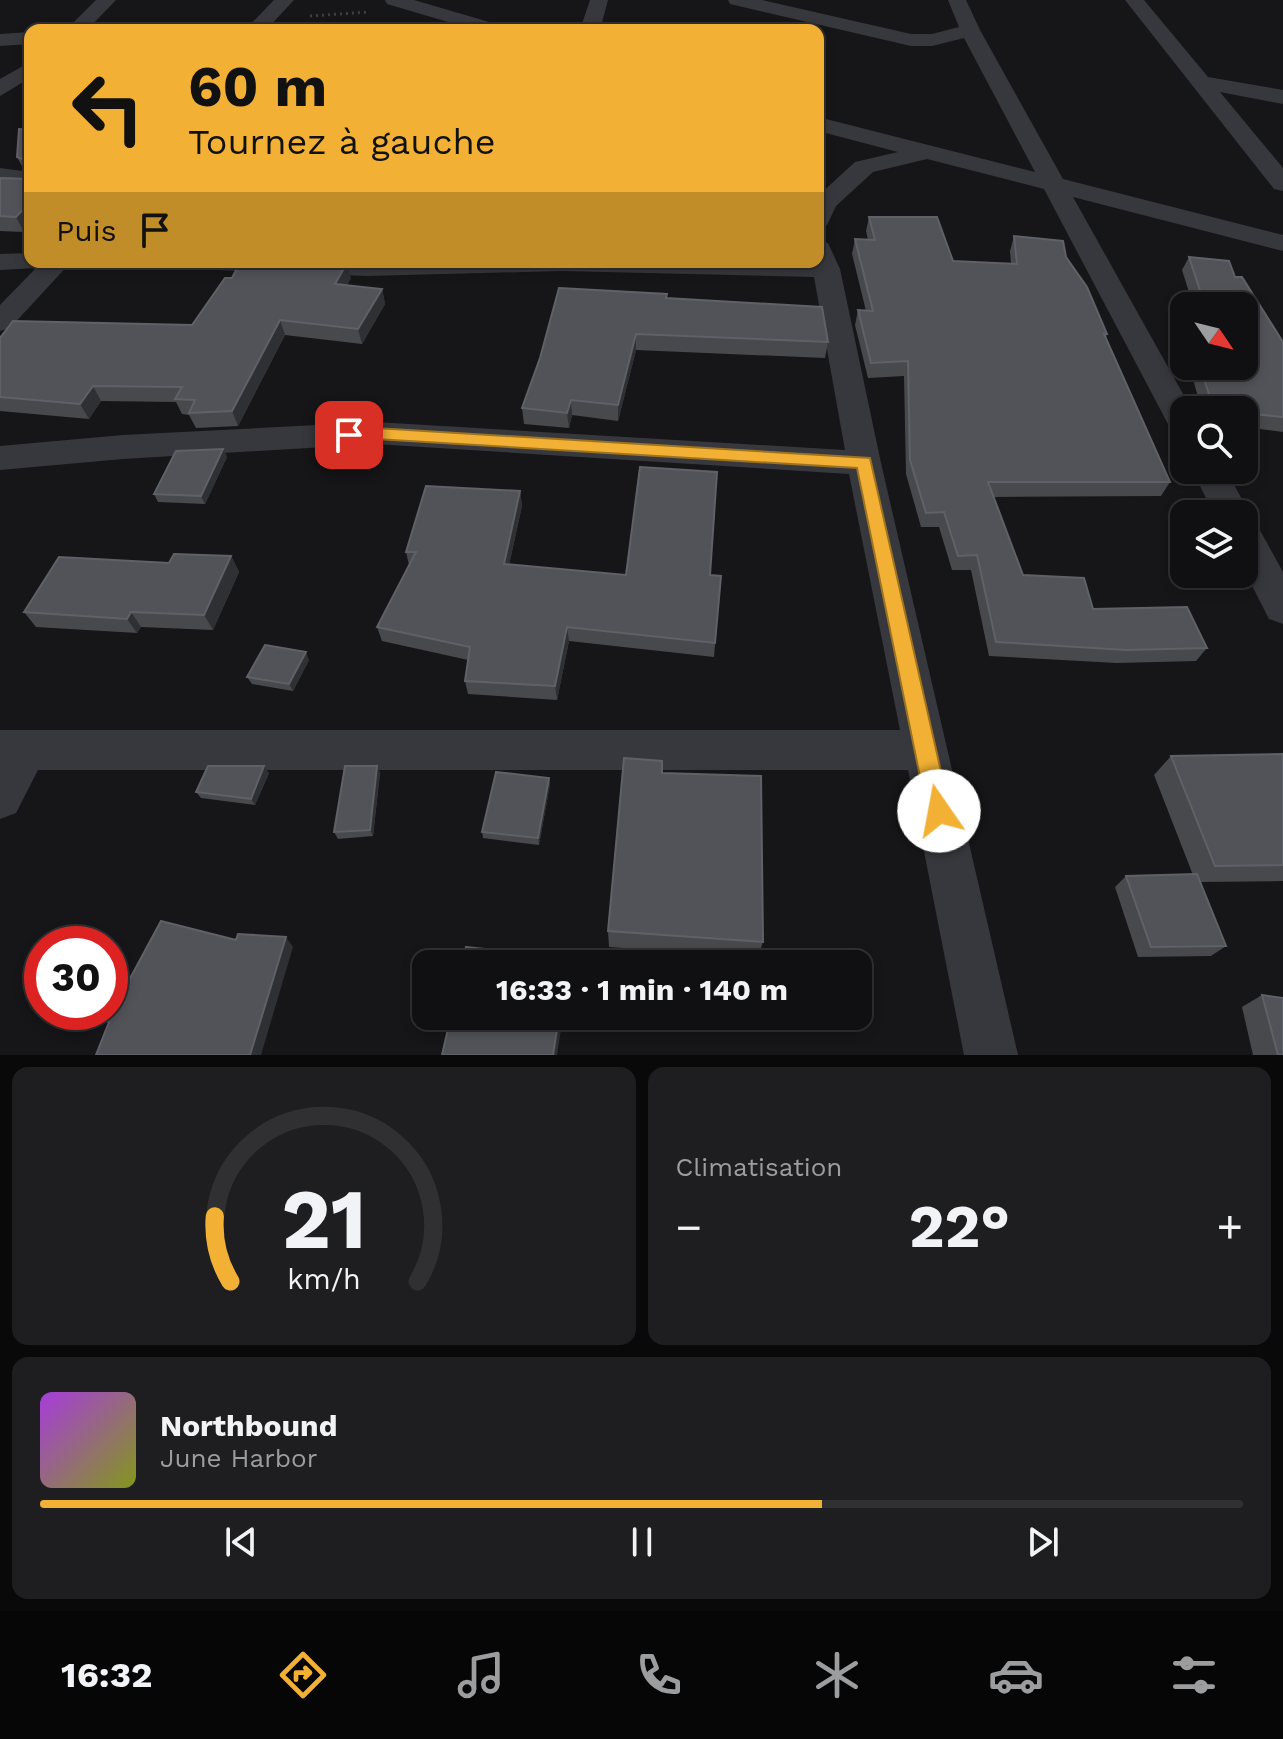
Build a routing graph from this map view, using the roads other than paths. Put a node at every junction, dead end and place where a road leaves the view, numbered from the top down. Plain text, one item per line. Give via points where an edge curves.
1 (107, 0) edge
2 (285, 0) edge
3 (394, 0) edge
4 (599, 0) edge
5 (737, 0) edge
6 (957, 0) edge
7 (1134, 0) edge
8 (772, 4) edge
9 (798, 15) junction
10 (82, 24) edge
11 (260, 24) edge
12 (475, 24) edge
13 (592, 24) edge
14 (785, 24) edge
15 (970, 30) junction
16 (24, 38) edge
17 (0, 40) edge
18 (24, 72) edge
19 (1200, 82) junction
20 (0, 89) edge
21 (1283, 97) edge
22 (824, 126) edge
23 (927, 152) junction
24 (1278, 172) edge
25 (0, 175) edge
26 (24, 178) edge
27 (1054, 183) junction
28 (824, 205) edge
29 (1283, 243) edge
30 (24, 261) edge
31 (0, 262) edge
32 (51, 268) edge
33 (824, 268) edge
34 (0, 322) edge
35 (1170, 398) edge
36 (0, 458) edge
37 (864, 463) junction
38 (1258, 561) edge
39 (1283, 608) edge
40 (13, 750) edge
41 (926, 750) junction
42 (0, 798) edge
43 (991, 1055) edge

1 - 10 street
2 - 11 street
3 - 12 street
4 - 13 street
5 - 8 street
6 - 15 street
7 - 19 street
8 - 9 street
9 - 14 street
9 - 15 street via 919,40
15 - 27 street
16 - 17 street
18 - 20 street
19 - 21 street
19 - 24 street
22 - 23 street
23 - 27 street
23 - 28 street via 864,167
25 - 26 street
27 - 29 street
27 - 35 street
30 - 31 street
32 - 34 street
33 - 37 street
36 - 37 street via 375,433
37 - 41 street
38 - 39 street
40 - 41 street
40 - 42 street
41 - 43 street

